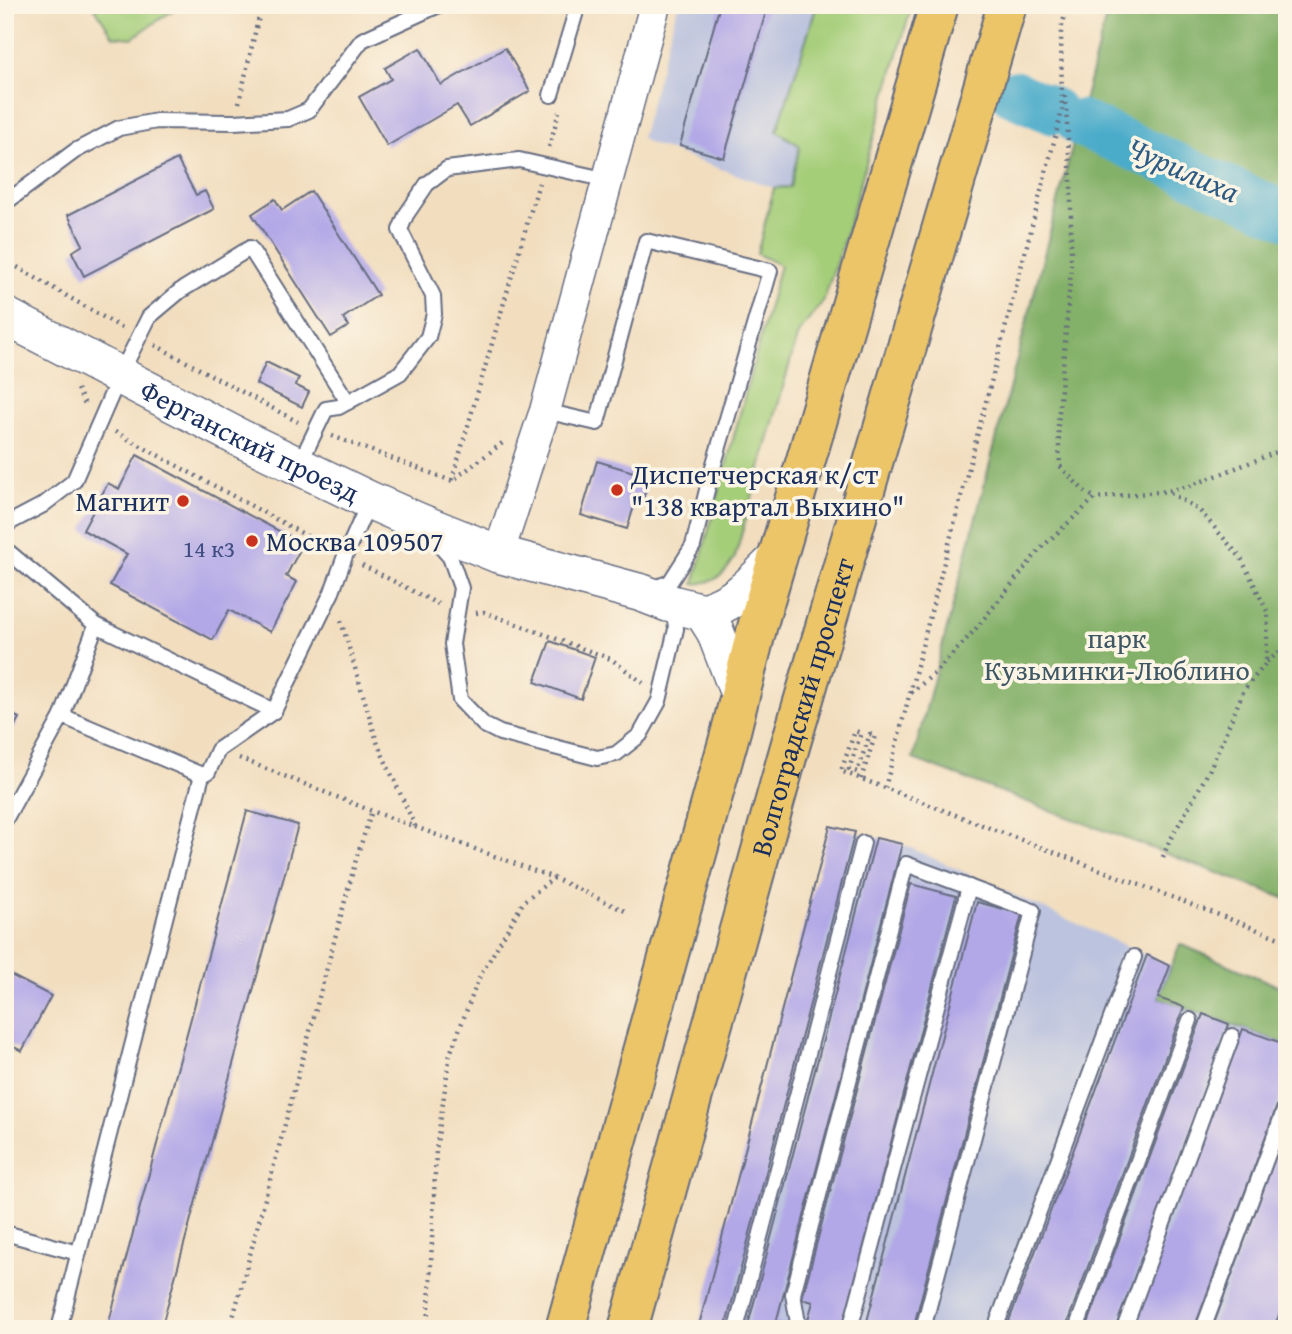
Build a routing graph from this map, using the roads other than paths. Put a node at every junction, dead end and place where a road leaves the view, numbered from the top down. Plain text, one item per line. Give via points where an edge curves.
1 (439, 5) edge
2 (578, 5) edge
3 (655, 5) edge
4 (939, 5) edge
5 (1007, 5) edge
6 (551, 95) dead end
7 (608, 180) junction
8 (5, 203) edge
9 (5, 316) edge
10 (120, 375) junction
11 (348, 402) junction
12 (545, 411) junction
13 (299, 467) junction
14 (369, 500) junction
15 (419, 522) junction
16 (5, 525) edge
17 (5, 549) edge
18 (498, 554) junction
19 (778, 557) junction
20 (655, 598) junction
21 (703, 612) junction
22 (96, 625) junction
23 (740, 696) junction
24 (274, 710) junction
25 (62, 716) junction
26 (202, 775) junction
27 (5, 820) edge
28 (863, 843) dead end
29 (969, 887) junction
30 (1133, 957) dead end
31 (1190, 1020) dead end
32 (1232, 1036) dead end
33 (1287, 1103) edge
34 (5, 1233) edge
35 (78, 1253) junction
36 (1287, 1317) edge
37 (59, 1329) edge
38 (565, 1329) edge
39 (628, 1329) edge
40 (736, 1329) edge
41 (799, 1329) edge
42 (850, 1329) edge
43 (923, 1329) edge
44 (995, 1329) edge
45 (1076, 1329) edge
46 (1124, 1329) edge
47 (1203, 1329) edge
48 (1282, 1329) edge

1 - 8 lane via 362,40 309,110 288,119 158,121 119,128 75,151
2 - 6 lane
3 - 7 street
4 - 19 main road
5 - 39 main road, Волгоградский проспект via 789,750
7 - 11 lane via 519,160 447,169 427,184 400,230 433,296 428,337 400,373
7 - 12 street
9 - 10 street, Ферганский проезд
10 - 11 lane via 149,317 180,291 250,248
10 - 13 street, Ферганский проезд
10 - 16 lane via 74,481 43,505
11 - 13 lane via 326,409
12 - 18 street
12 - 20 lane via 597,423 646,242 771,271 694,546
13 - 14 street, Ферганский проезд
14 - 15 street, Ферганский проезд
14 - 24 lane via 332,592
15 - 18 street, Ферганский проезд
15 - 20 lane via 450,557 461,588 452,644 460,700 500,733 597,758 616,754 640,735 661,696 676,629 675,619
17 - 22 lane
18 - 20 street, Ферганский проезд
19 - 21 street via 741,594
19 - 23 main road
20 - 21 street, Ферганский проезд
21 - 23 street
22 - 24 lane
22 - 25 lane
23 - 38 main road
24 - 26 lane via 218,750
25 - 26 lane
25 - 27 lane
26 - 35 lane
28 - 40 lane
29 - 41 lane via 906,864 793,1294
29 - 42 lane
29 - 43 lane via 1033,911
30 - 44 lane
31 - 45 lane
32 - 46 lane
33 - 47 lane
34 - 35 lane
35 - 37 lane
36 - 48 lane

